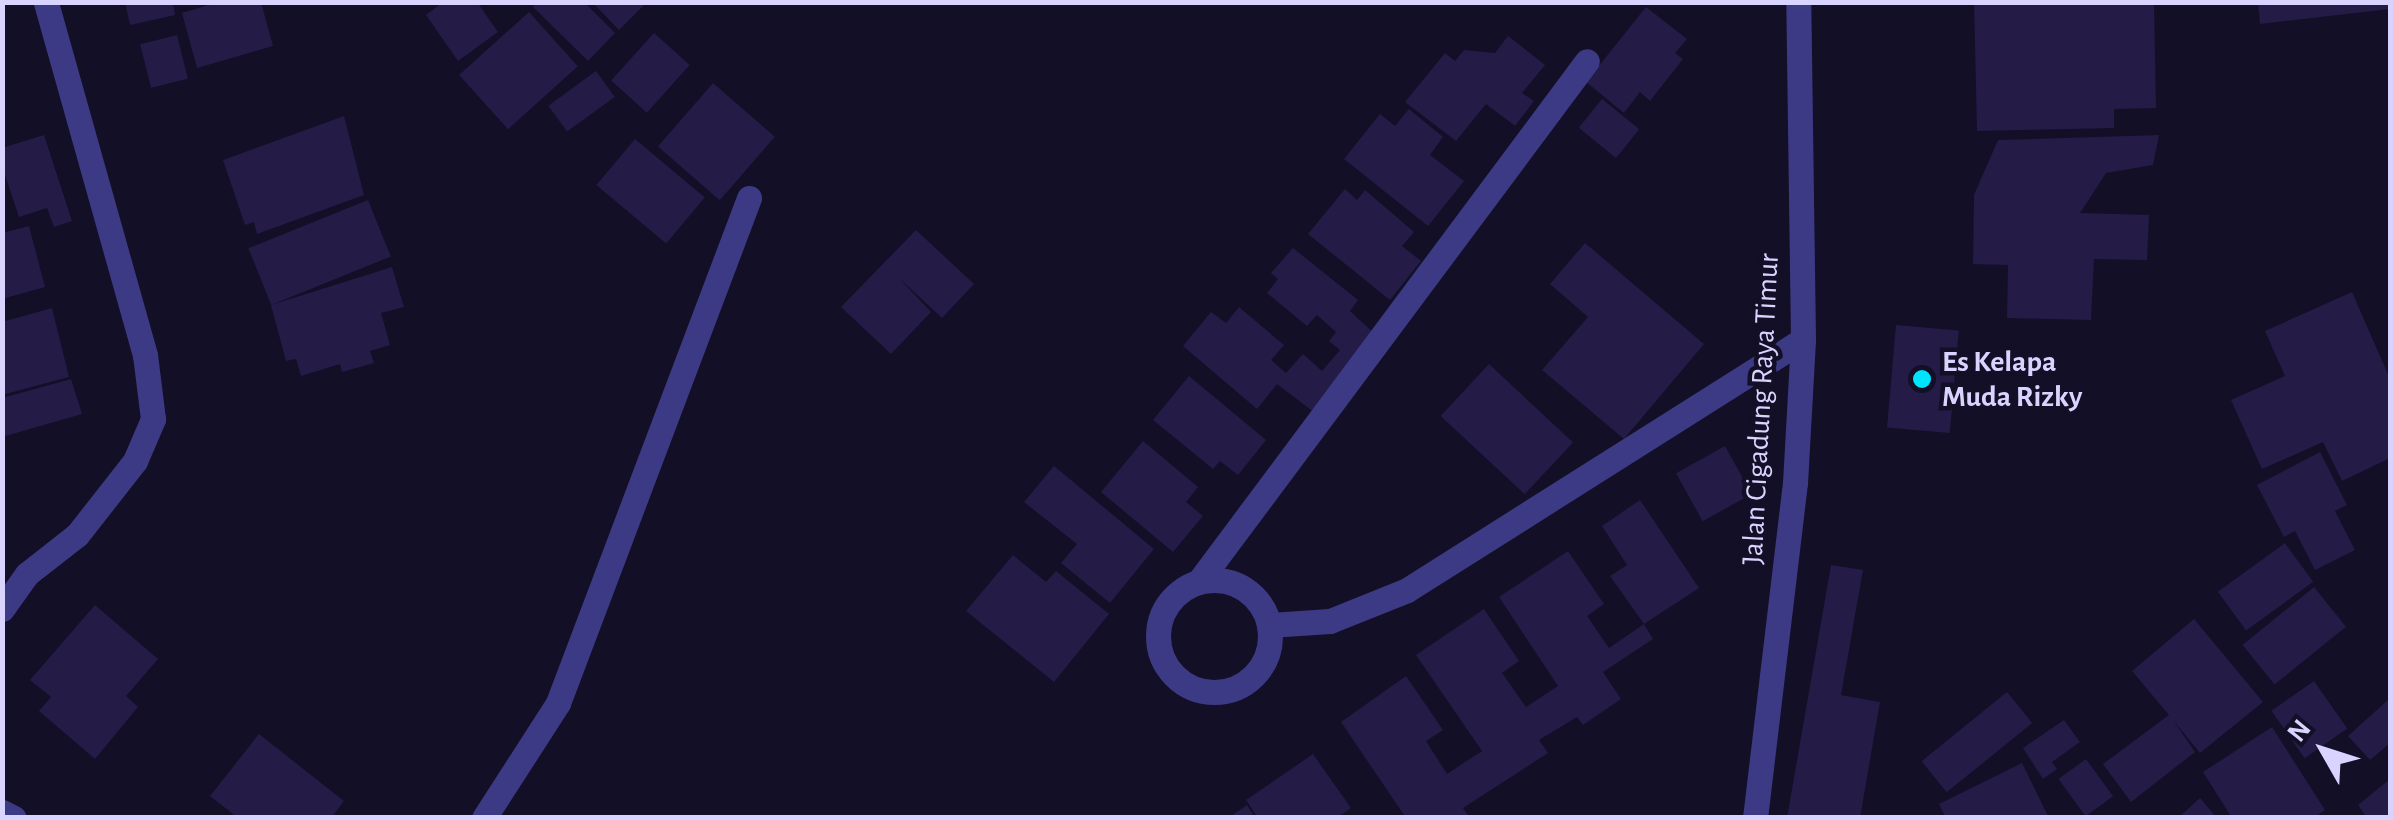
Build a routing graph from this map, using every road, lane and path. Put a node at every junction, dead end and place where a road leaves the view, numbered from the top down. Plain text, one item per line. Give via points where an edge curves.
1 (46, 2) edge
2 (1798, 2) edge
3 (1587, 61) dead end
4 (749, 198) dead end
5 (1803, 340) junction
6 (1200, 580) junction
7 (2, 609) edge
8 (1269, 625) junction
9 (2, 812) edge
10 (14, 818) edge
11 (484, 818) edge
12 (1755, 818) edge

1 - 7 street via 145,355 152,419 135,461 77,535 27,574
2 - 5 street, Jalan Cigadung Raya Timur
3 - 6 street
4 - 11 street via 558,703
5 - 8 street via 1407,590 1330,620
5 - 12 street, Jalan Cigadung Raya Timur via 1795,483
6 - 8 street via 1245,589
6 - 8 street via 1174,597 1158,625 1162,658 1183,684 1228,692 1248,680 1270,647
9 - 10 street

